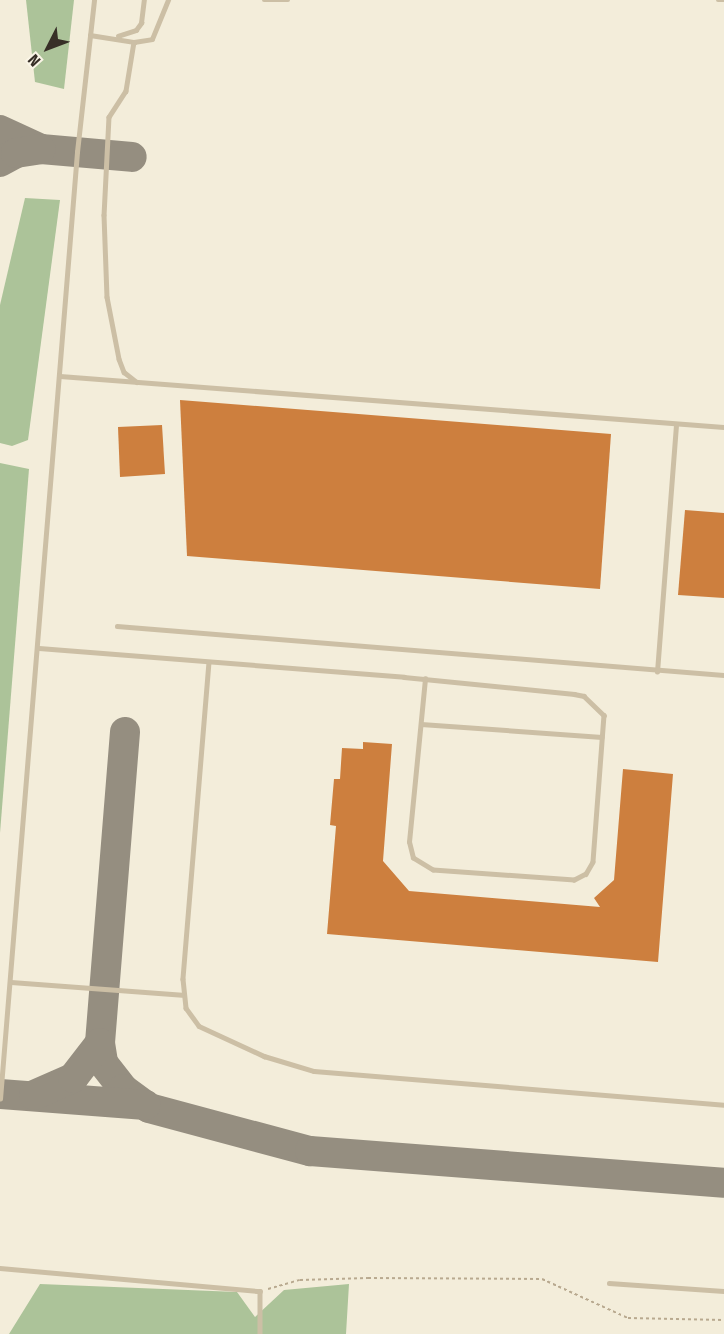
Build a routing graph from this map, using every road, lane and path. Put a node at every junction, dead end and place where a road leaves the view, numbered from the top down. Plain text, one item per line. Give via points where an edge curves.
1 (93, 0) edge
2 (144, 0) edge
3 (168, 0) edge
4 (264, 0) edge
5 (288, 0) edge
6 (718, 0) edge
7 (724, 0) edge
8 (90, 35) junction
9 (114, 37) junction
10 (134, 42) junction
11 (60, 376) junction
12 (137, 382) junction
13 (676, 425) junction
14 (724, 427) edge
15 (117, 626) dead end
16 (39, 648) junction
17 (209, 662) junction
18 (657, 672) junction
19 (724, 675) edge
20 (425, 679) junction
21 (421, 724) junction
22 (603, 737) junction
23 (12, 982) junction
24 (182, 995) junction
25 (0, 1099) edge
26 (724, 1105) edge
27 (0, 1268) edge
28 (609, 1283) dead end
29 (260, 1291) junction
30 (724, 1291) edge
31 (724, 1320) edge
32 (260, 1334) edge

1 - 8 lane
2 - 9 lane via 141,23 128,34
3 - 10 lane via 152,39
4 - 5 lane
6 - 7 lane
8 - 9 lane
8 - 11 lane
9 - 10 lane
10 - 12 lane via 126,91 109,117 104,215 107,297 119,359 124,372
11 - 12 lane
11 - 16 lane
12 - 13 lane
13 - 14 lane
13 - 18 lane
15 - 18 lane
16 - 17 lane
16 - 23 lane
17 - 20 lane
17 - 24 lane
18 - 19 lane
20 - 21 lane
20 - 22 lane via 584,696 604,715
21 - 22 lane
21 - 22 lane via 410,850 425,868 445,871 574,880 586,874 593,862
23 - 24 lane
23 - 25 lane
24 - 26 lane via 199,1026 264,1056 314,1071
27 - 29 lane
28 - 30 lane
29 - 31 path via 300,1280 542,1279 628,1318
29 - 32 lane

